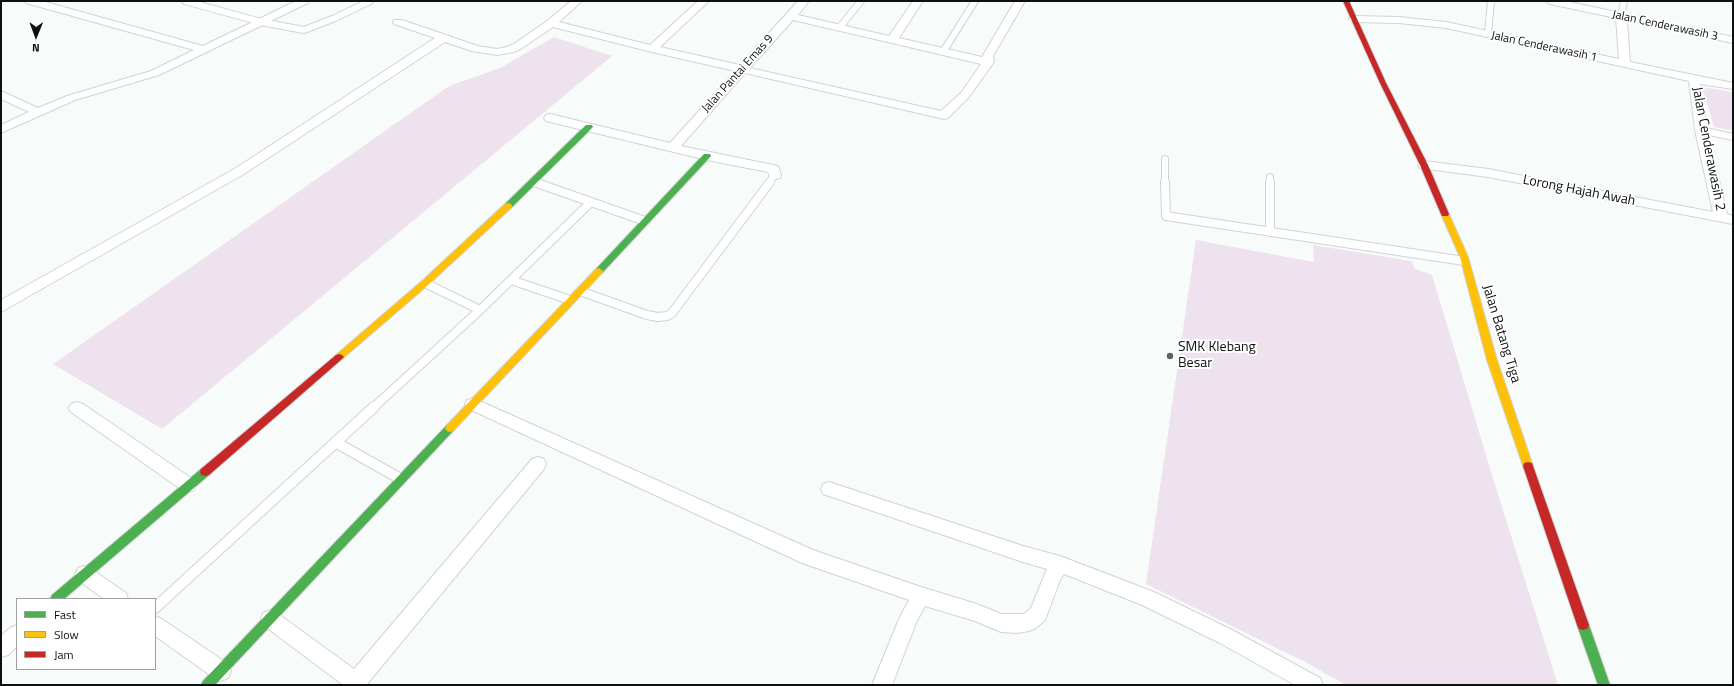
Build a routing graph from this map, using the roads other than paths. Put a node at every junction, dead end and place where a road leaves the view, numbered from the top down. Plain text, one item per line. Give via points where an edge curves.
1 (30, 1) edge
2 (185, 1) edge
3 (303, 1) edge
4 (370, 1) edge
5 (577, 1) edge
6 (704, 1) edge
7 (804, 1) edge
8 (861, 1) edge
9 (918, 1) edge
10 (975, 1) edge
11 (1020, 1) edge
12 (1346, 1) edge
13 (1491, 1) edge
14 (1550, 1) edge
15 (1624, 1) edge
16 (790, 16) junction
17 (1621, 17) junction
18 (1354, 19) junction
19 (261, 22) junction
20 (398, 22) dead end
21 (551, 23) junction
22 (840, 27) junction
23 (1488, 34) junction
24 (443, 38) junction
25 (892, 40) junction
26 (1733, 40) edge
27 (203, 49) junction
28 (652, 49) junction
29 (942, 52) junction
30 (988, 62) junction
31 (1625, 64) junction
32 (743, 69) junction
33 (1694, 79) junction
34 (1733, 86) edge
35 (1, 94) edge
36 (37, 112) junction
37 (550, 118) dead end
38 (589, 127) junction
39 (1, 129) edge
40 (1701, 130) junction
41 (1733, 137) edge
42 (673, 147) junction
43 (707, 156) junction
44 (1165, 159) dead end
45 (1424, 165) junction
46 (775, 175) joint
47 (1270, 177) dead end
48 (534, 182) junction
49 (591, 202) junction
50 (1727, 219) edge
51 (645, 221) junction
52 (1270, 232) junction
53 (1465, 261) junction
54 (511, 280) junction
55 (425, 283) junction
56 (580, 290) junction
57 (571, 300) junction
58 (1, 307) edge
59 (480, 310) junction
60 (473, 404) junction
61 (77, 408) dead end
62 (336, 442) junction
63 (538, 464) dead end
64 (402, 480) junction
65 (188, 485) junction
66 (829, 489) dead end
67 (1060, 564) junction
68 (84, 574) junction
69 (921, 596) junction
70 (57, 598) edge
71 (118, 598) edge
72 (156, 607) edge
73 (270, 619) junction
74 (156, 626) edge
75 (16, 635) edge
76 (1, 648) edge
77 (221, 671) junction
78 (357, 683) edge
79 (207, 685) edge
80 (882, 685) edge
81 (1313, 685) edge
82 (1604, 685) edge

1 - 27 street
2 - 19 lane
3 - 19 street
4 - 19 lane via 304,30
5 - 21 street
6 - 28 street
7 - 16 street, Jalan Pantai Emas 9
8 - 22 lane
9 - 25 street
10 - 29 lane
11 - 30 street via 987,56
12 - 18 street, Jalan Batang Tiga
13 - 23 lane
14 - 17 street, Jalan Cenderawasih 3
15 - 17 lane
16 - 22 street
16 - 32 street, Jalan Pantai Emas 9
17 - 26 street, Jalan Cenderawasih 3
17 - 31 street
18 - 23 street, Jalan Cenderawasih 1 via 1423,22
18 - 45 street, Jalan Batang Tiga
19 - 27 street
20 - 24 street
21 - 24 street via 518,46 497,52 476,49
21 - 28 street
22 - 25 street
23 - 31 street, Jalan Cenderawasih 1
24 - 58 street via 240,171
25 - 29 street
27 - 36 street via 139,79 71,98
28 - 32 street
29 - 30 street
30 - 32 street via 965,95 944,115
31 - 33 street, Jalan Cenderawasih 1
32 - 42 street, Jalan Pantai Emas 9
33 - 34 street, Jalan Cenderawasih 1
33 - 40 street, Jalan Cenderawasih 2
35 - 36 street
36 - 39 street
37 - 38 street
38 - 42 street
38 - 48 street
40 - 41 lane
40 - 50 street, Jalan Cenderawasih 2
42 - 43 street
43 - 46 street via 774,169
43 - 51 street
44 - 52 lane via 1166,216
45 - 50 street, Lorong Hajah Awah via 1488,173
45 - 53 street, Jalan Batang Tiga
46 - 56 lane via 672,313 667,316 647,315
47 - 52 lane
48 - 49 lane
48 - 55 street
49 - 51 lane
49 - 54 lane
51 - 56 street
52 - 53 lane
53 - 82 street, Jalan Batang Tiga via 1492,360
54 - 57 lane
54 - 59 lane
55 - 59 lane
55 - 65 street
56 - 57 street
57 - 60 street
59 - 62 lane
60 - 64 street
60 - 69 street via 808,557
61 - 65 street
62 - 64 lane
62 - 72 lane
63 - 78 street
64 - 73 street
65 - 68 street
66 - 67 street
67 - 69 street via 1052,576 1038,614 1029,622 1000,623 977,613
67 - 81 street via 1147,598 1225,636
68 - 70 street
68 - 71 street
69 - 80 street via 908,619
73 - 77 street
73 - 78 street
74 - 77 street
75 - 76 street
77 - 79 street

